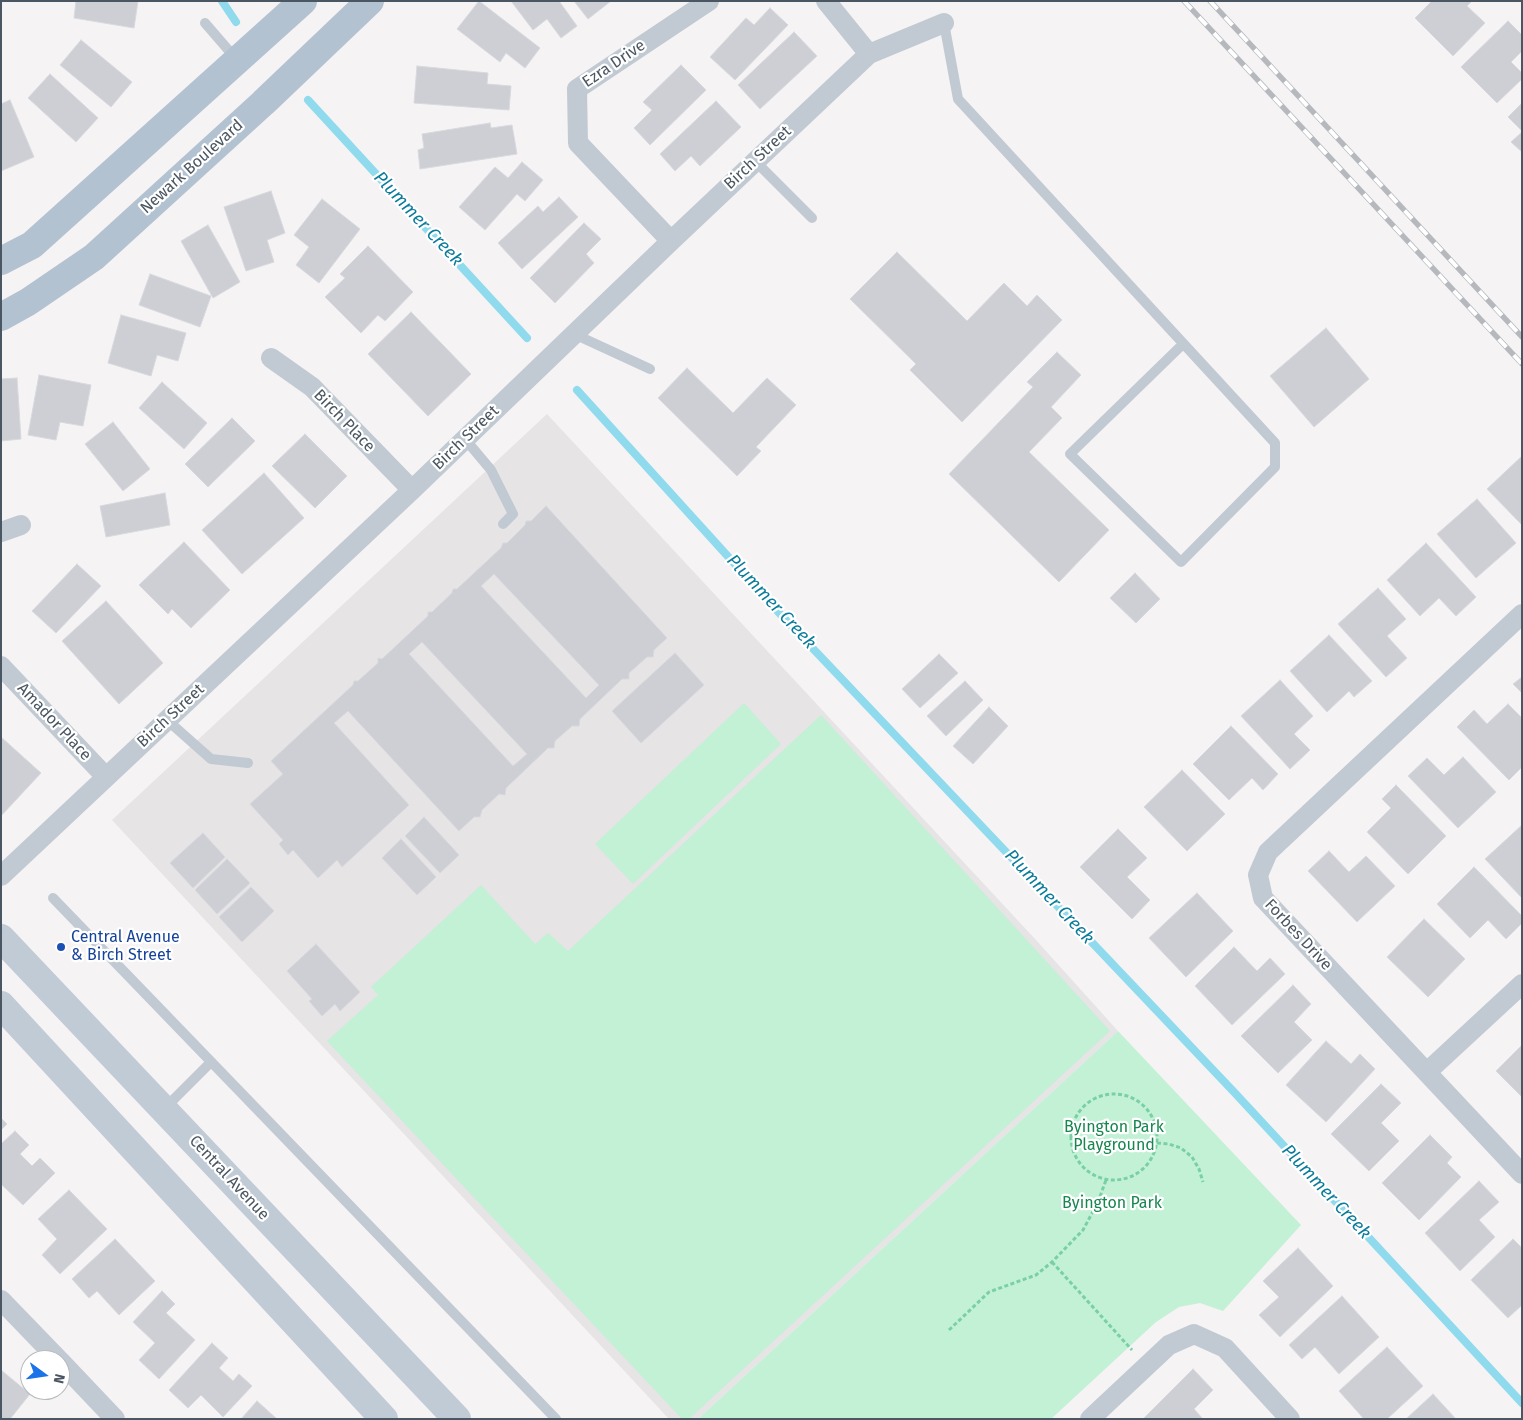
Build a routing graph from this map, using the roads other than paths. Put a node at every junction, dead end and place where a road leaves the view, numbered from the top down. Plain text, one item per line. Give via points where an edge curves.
1 (303, 1) edge
2 (370, 1) edge
3 (709, 1) edge
4 (826, 1) edge
5 (205, 23) dead end
6 (944, 23) joint
7 (869, 54) junction
8 (237, 61) junction
9 (755, 161) junction
10 (812, 218) dead end
11 (671, 240) junction
12 (1, 261) edge
13 (1, 317) edge
14 (574, 334) junction
15 (1183, 344) junction
16 (271, 358) dead end
17 (650, 369) dead end
18 (465, 439) junction
19 (412, 490) junction
20 (502, 524) dead end
21 (21, 525) dead end
22 (1, 532) edge
23 (1522, 614) edge
24 (1, 666) edge
25 (167, 720) junction
26 (248, 763) dead end
27 (106, 777) junction
28 (1, 876) edge
29 (53, 898) dead end
30 (1, 938) edge
31 (1522, 984) edge
32 (1, 1005) edge
33 (211, 1062) junction
34 (1427, 1072) junction
35 (164, 1110) junction
36 (1522, 1174) edge
37 (1, 1300) edge
38 (49, 1350) edge
39 (70, 1372) edge
40 (115, 1419) edge
41 (384, 1419) edge
42 (456, 1419) edge
43 (556, 1419) edge
44 (1090, 1419) edge
45 (1290, 1419) edge

1 - 8 main road
2 - 13 main road, Newark Boulevard via 94,257
3 - 11 street, Ezra Drive via 577,89 578,143
4 - 7 street
5 - 8 lane
6 - 7 street, Birch Street
6 - 15 lane via 958,99
7 - 9 street, Birch Street
8 - 12 main road via 32,245
9 - 10 lane
9 - 11 street, Birch Street
11 - 14 street, Birch Street
14 - 17 lane
14 - 18 street, Birch Street
15 - 15 lane via 1275,443 1275,468 1181,562 1070,454
16 - 19 street, Birch Place via 312,387
18 - 19 street, Birch Street
18 - 20 lane via 491,470 513,514
19 - 25 street, Birch Street
21 - 22 street
23 - 34 street, Forbes Drive via 1268,852 1258,875 1263,898
24 - 27 street, Amador Place
25 - 26 lane via 211,759
25 - 27 street, Birch Street
27 - 28 street, Birch Street
29 - 33 lane
30 - 35 main road, Central Avenue
31 - 34 street
32 - 41 main road
33 - 35 lane
33 - 43 lane
34 - 36 street, Forbes Drive
35 - 42 main road, Central Avenue
37 - 38 street
39 - 40 street
44 - 45 street via 1169,1345 1194,1334 1225,1348

